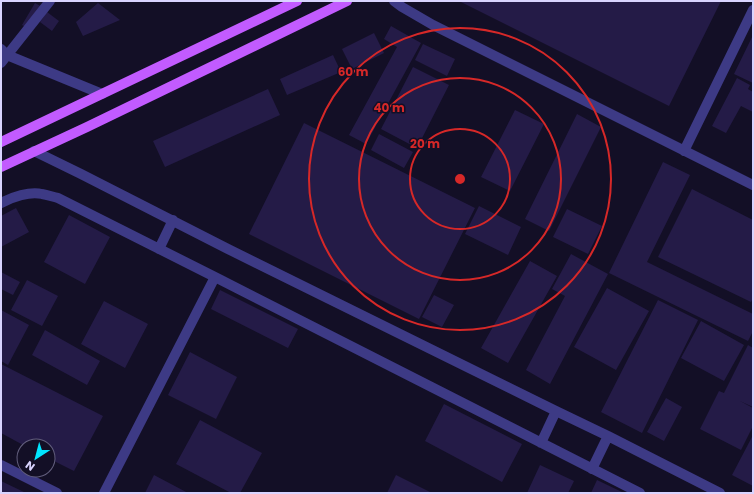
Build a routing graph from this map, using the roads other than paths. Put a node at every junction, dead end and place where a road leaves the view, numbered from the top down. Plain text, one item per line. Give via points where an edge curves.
1 (50, 1) edge
2 (297, 1) edge
3 (347, 1) edge
4 (394, 1) edge
5 (753, 10) edge
6 (3, 56) edge
7 (102, 94) junction
8 (1, 142) edge
9 (34, 151) junction
10 (684, 151) junction
11 (1, 167) edge
12 (753, 185) edge
13 (1, 203) edge
14 (172, 220) junction
15 (159, 249) junction
16 (215, 277) junction
17 (556, 411) junction
18 (608, 436) junction
19 (541, 443) junction
20 (1, 465) edge
21 (592, 469) junction
22 (57, 493) edge
23 (104, 493) edge
24 (640, 493) edge
25 (720, 493) edge

1 - 6 street
2 - 7 main road
3 - 9 main road
4 - 10 street via 433,25
5 - 10 street
6 - 7 street
7 - 8 main road
9 - 11 main road
9 - 14 street
10 - 12 street
13 - 15 street via 24,194 41,193 58,198
14 - 15 street
14 - 17 street
15 - 16 street
16 - 19 street
16 - 23 street
17 - 18 street
17 - 19 street
18 - 21 street
18 - 25 street
19 - 21 street
20 - 22 street
21 - 24 street

